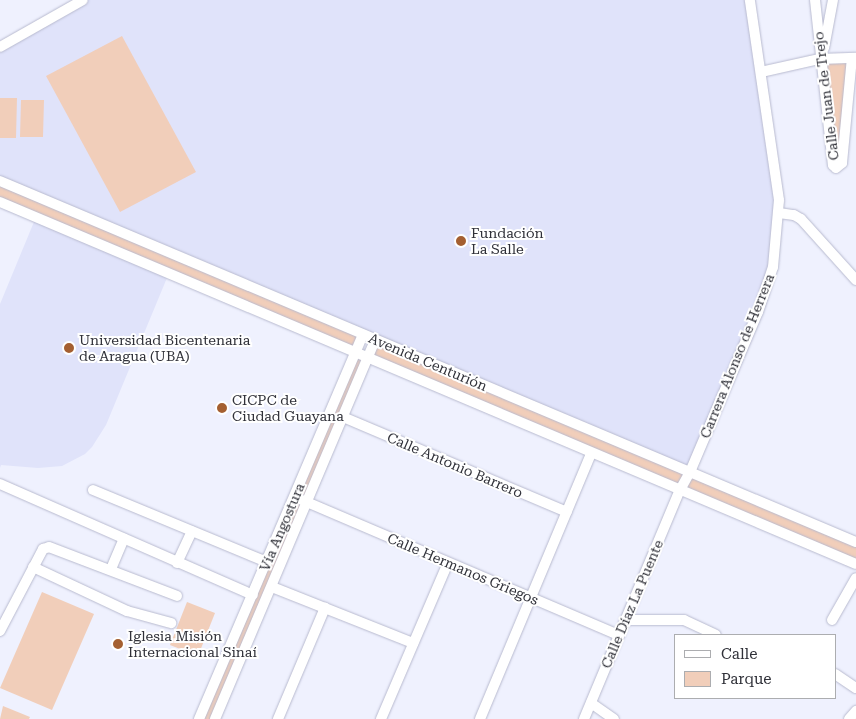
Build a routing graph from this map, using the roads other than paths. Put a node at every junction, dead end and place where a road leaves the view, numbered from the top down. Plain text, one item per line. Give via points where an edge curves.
1 (83, 0) edge
2 (750, 0) edge
3 (815, 0) edge
4 (833, 0) edge
5 (0, 48) edge
6 (822, 58) junction
7 (854, 58) edge
8 (761, 72) junction
9 (0, 181) edge
10 (0, 202) edge
11 (779, 213) junction
12 (856, 280) edge
13 (363, 335) junction
14 (375, 340) junction
15 (336, 344) junction
16 (356, 353) junction
17 (368, 358) junction
18 (389, 367) junction
19 (362, 372) junction
20 (346, 374) junction
21 (343, 417) junction
22 (592, 453) junction
23 (690, 472) junction
24 (0, 484) edge
25 (93, 490) dead end
26 (680, 490) junction
27 (294, 496) junction
28 (307, 502) junction
29 (567, 512) junction
30 (192, 531) junction
31 (124, 540) junction
32 (856, 542) edge
33 (177, 562) junction
34 (267, 562) junction
35 (448, 562) junction
36 (856, 564) edge
37 (33, 567) junction
38 (111, 569) junction
39 (856, 578) edge
40 (272, 587) junction
41 (177, 596) dead end
42 (253, 596) junction
43 (531, 598) junction
44 (325, 608) junction
45 (625, 620) junction
46 (832, 620) dead end
47 (171, 623) dead end
48 (0, 631) edge
49 (714, 634) edge
50 (619, 635) junction
51 (413, 643) junction
52 (836, 675) edge
53 (856, 688) edge
54 (591, 703) junction
55 (856, 711) edge
56 (199, 719) edge
57 (216, 719) edge
58 (278, 719) edge
59 (380, 719) edge
60 (480, 719) edge
61 (584, 719) edge
62 (614, 719) edge
63 (849, 719) edge

1 - 5 street
2 - 8 street, Carrera Alonso de Herrera
3 - 6 street, Calle Juan de Trejo
4 - 6 street
6 - 7 street
6 - 7 street, Calle Juan de Trejo via 833,165 836,168 842,164
6 - 8 street
8 - 11 street, Carrera Alonso de Herrera via 778,182
9 - 13 street, Avenida Centurión
10 - 15 street, Avenida Centurión
11 - 12 street via 794,214 804,222
11 - 23 street, Carrera Alonso de Herrera via 776,251 768,284
13 - 14 street, Avenida Centurión
13 - 16 street, Vía Angostura
14 - 17 street, Vía Angostura
14 - 23 street, Avenida Centurión
15 - 16 street, Avenida Centurión
15 - 20 street via 345,356
16 - 17 street, Avenida Centurión
16 - 20 street, Vía Angostura
17 - 18 street, Avenida Centurión
17 - 19 street, Vía Angostura
18 - 19 street, Avenida Centurión via 375,367
18 - 22 street, Avenida Centurión
19 - 21 street, Vía Angostura
20 - 27 street, Vía Angostura
21 - 28 street, Vía Angostura
21 - 29 street, Calle Antonio Barrero
22 - 26 street, Avenida Centurión
22 - 29 street
23 - 26 street, Carrera Alonso de Herrera
23 - 32 street, Avenida Centurión
24 - 31 street
25 - 30 street
26 - 36 street, Avenida Centurión
26 - 45 street, Calle Díaz La Puente
27 - 28 street, Calle Hermanos Griegos
27 - 34 street, Vía Angostura
28 - 35 street, Calle Hermanos Griegos
28 - 40 street, Vía Angostura
29 - 43 street
30 - 33 street
30 - 34 street
31 - 33 street
31 - 38 street
33 - 42 street
34 - 42 street, Vía Angostura
35 - 43 street, Calle Hermanos Griegos
35 - 51 street
37 - 38 street via 43,549 49,547
37 - 47 street via 127,611
37 - 48 street
38 - 41 street
39 - 46 street
40 - 44 street
40 - 57 street, Vía Angostura
42 - 56 street, Vía Angostura
43 - 50 street, Calle Hermanos Griegos
43 - 60 street
44 - 51 street
44 - 58 street
45 - 49 street via 684,620
45 - 50 street, Calle Díaz La Puente
50 - 54 street, Calle Díaz La Puente
51 - 59 street
52 - 53 street
54 - 61 street, Calle Díaz La Puente
54 - 62 street
55 - 63 street

